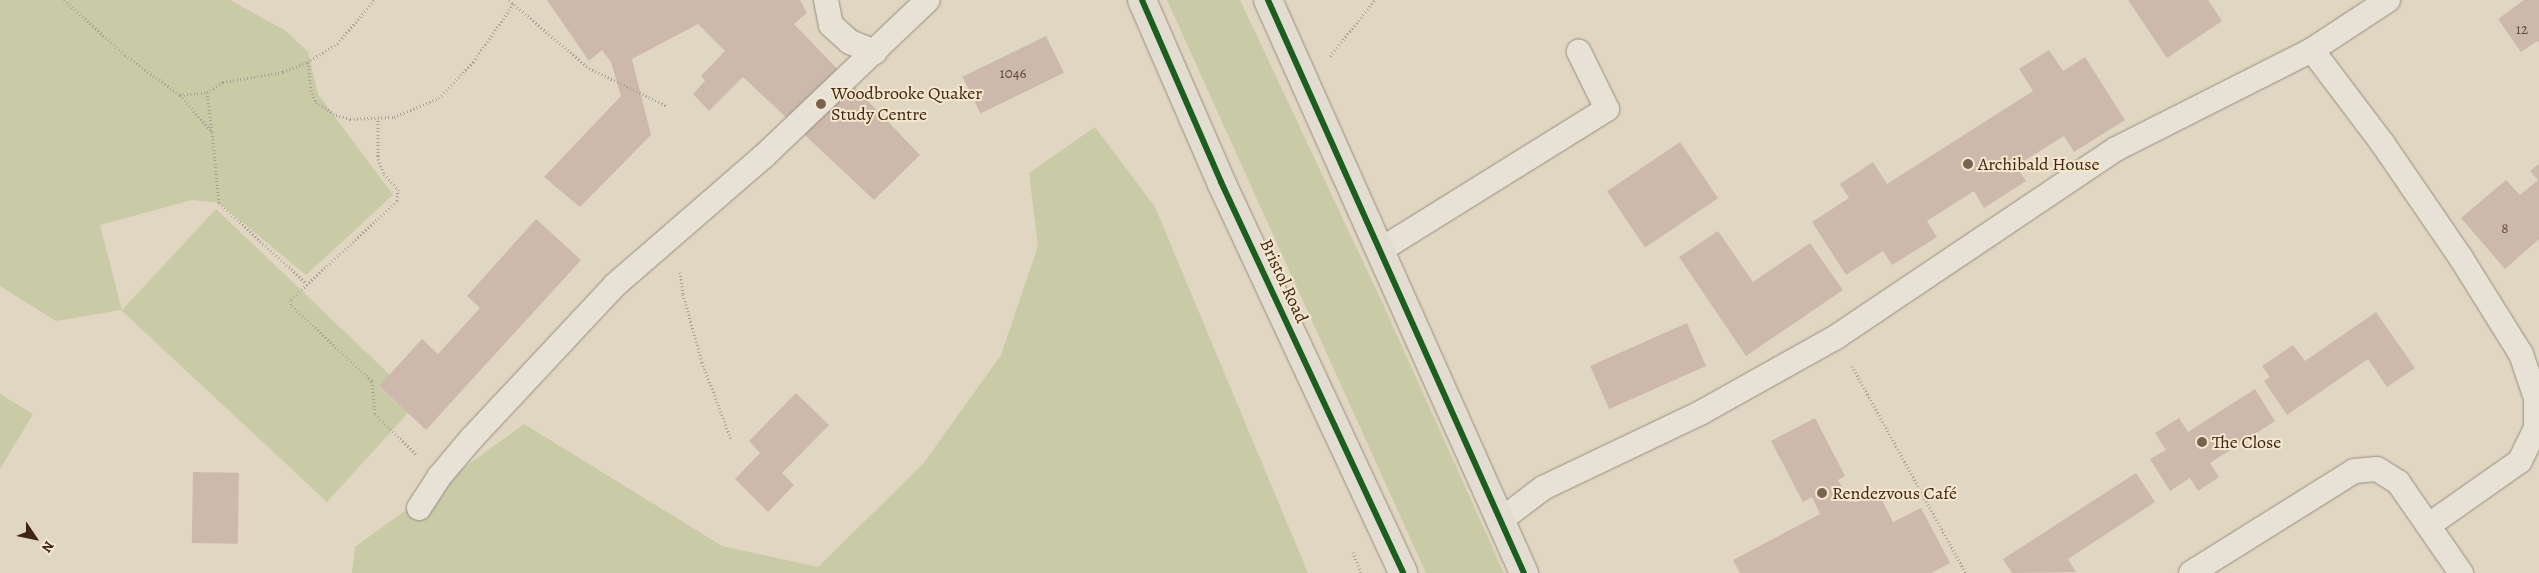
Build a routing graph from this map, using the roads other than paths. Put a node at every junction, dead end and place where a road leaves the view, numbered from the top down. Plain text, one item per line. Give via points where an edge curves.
1 (826, 0) edge
2 (928, 0) edge
3 (1142, 0) edge
4 (1268, 0) edge
5 (2388, 0) edge
6 (2312, 50) junction
7 (876, 52) junction
8 (1579, 52) dead end
9 (1382, 249) junction
10 (419, 508) dead end
11 (1501, 520) junction
12 (2429, 525) junction
13 (1403, 573) edge
14 (1524, 573) edge
15 (2191, 573) edge
16 (2461, 573) edge

1 - 7 lane via 831,25 850,42
2 - 7 lane
3 - 13 highway, Bristol Road via 1221,182
4 - 9 highway
5 - 6 lane
6 - 11 lane via 2116,149 1836,337 1702,412 1543,488
6 - 12 lane via 2383,144 2462,258 2521,354 2536,398 2536,428 2520,462
7 - 10 lane via 764,156 615,285 439,477
8 - 9 lane via 1607,108
9 - 11 highway
11 - 14 highway
12 - 15 lane via 2398,482 2377,469 2354,471
12 - 16 lane

